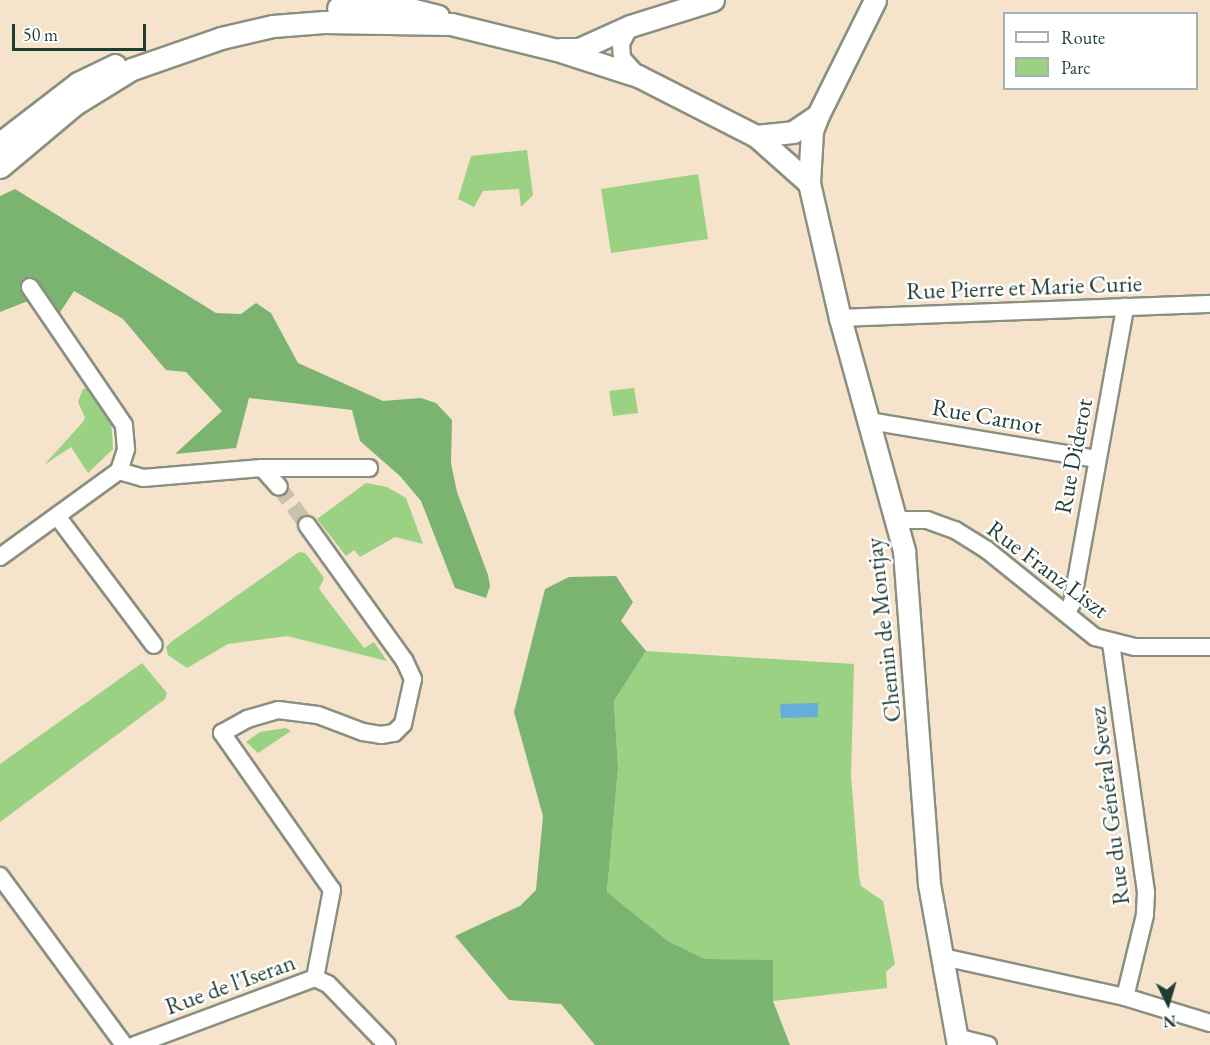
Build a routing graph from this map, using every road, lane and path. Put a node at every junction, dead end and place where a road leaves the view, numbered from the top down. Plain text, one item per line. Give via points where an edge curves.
1 (713, 0) edge
2 (872, 2) edge
3 (451, 24) junction
4 (630, 26) junction
5 (610, 35) junction
6 (557, 50) junction
7 (597, 64) junction
8 (638, 76) junction
9 (818, 115) junction
10 (756, 136) junction
11 (0, 143) edge
12 (0, 167) edge
13 (809, 183) junction
14 (30, 287) dead end
15 (1210, 304) edge
16 (1125, 307) junction
17 (840, 318) junction
18 (869, 420) junction
19 (1097, 459) junction
20 (262, 468) junction
21 (369, 468) dead end
22 (119, 471) junction
23 (279, 487) tunnel mouth
24 (57, 516) junction
25 (897, 520) junction
26 (307, 525) tunnel mouth
27 (0, 557) edge
28 (1066, 613) junction
29 (1111, 643) junction
30 (154, 645) dead end
31 (1210, 647) edge
32 (0, 876) edge
33 (943, 957) junction
34 (315, 978) junction
35 (1125, 997) junction
36 (1210, 1023) edge
37 (383, 1041) edge
38 (957, 1041) edge
39 (124, 1045) edge
40 (135, 1045) edge
41 (988, 1045) edge

1 - 4 street
2 - 9 street, Chemin de Montjay
3 - 6 street
3 - 11 street via 435,14 406,8 263,15 95,74
3 - 12 street via 294,23 210,42 132,69 102,86 47,125
4 - 5 street
4 - 8 street via 621,44 622,58
5 - 6 street via 579,49
5 - 7 street
6 - 7 street
7 - 8 street
8 - 10 street
9 - 10 street via 793,132
9 - 13 street, Chemin de Montjay via 812,131
10 - 13 street
13 - 17 street, Chemin de Montjay
14 - 22 street via 124,425 126,449
15 - 16 street, Rue Pierre et Marie Curie
16 - 17 street, Rue Pierre et Marie Curie
16 - 19 street, Rue Diderot
17 - 18 street, Chemin de Montjay
18 - 19 street, Rue Carnot
18 - 25 street, Chemin de Montjay
19 - 28 street, Rue Diderot via 1072,603
20 - 21 street
20 - 22 street via 143,478
20 - 23 street
22 - 24 street
24 - 27 street
24 - 30 street
25 - 28 street, Rue Franz Liszt via 927,520 955,530
25 - 33 street, Chemin de Montjay via 909,606 929,884
26 - 34 street, Rue de l'Iseran via 404,660 413,679 403,724 394,733 363,732 318,715 278,710 247,719 222,733 332,890
28 - 29 street, Rue Franz Liszt via 1095,637
29 - 31 street, Rue Franz Liszt
29 - 35 street, Rue du Général Sevez via 1146,892 1145,915
32 - 39 street
33 - 35 street
33 - 38 street, Chemin de Montjay
34 - 37 street via 328,984
34 - 40 street, Rue de l'Iseran
35 - 36 street
38 - 41 street

